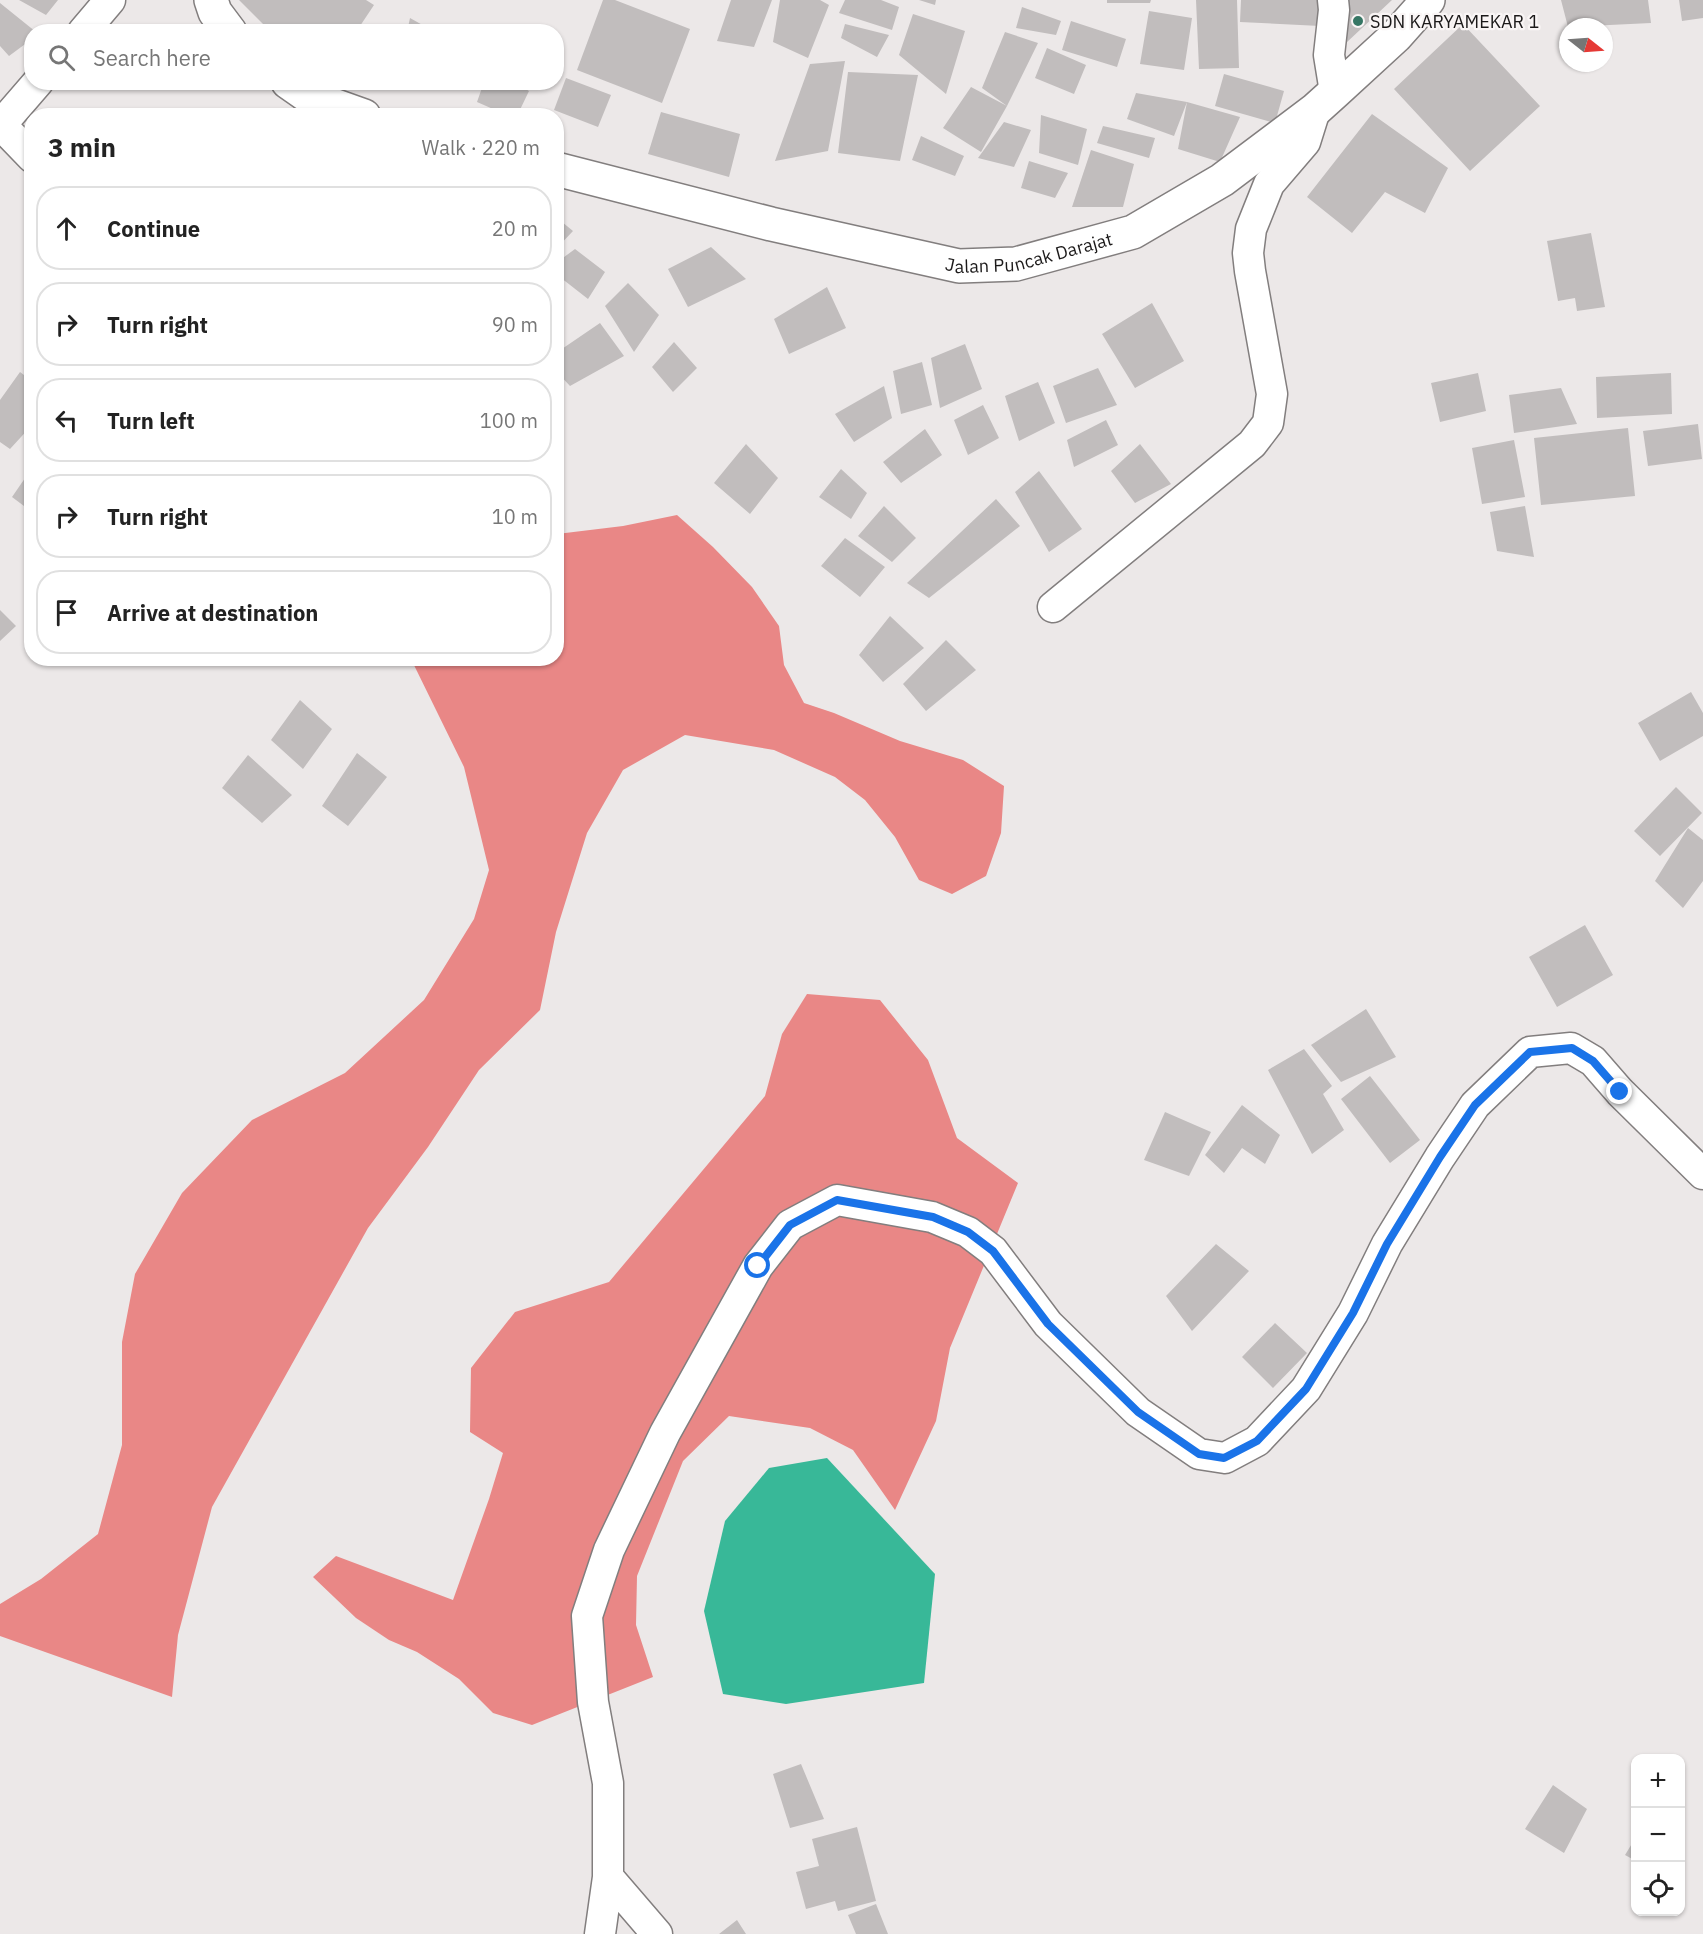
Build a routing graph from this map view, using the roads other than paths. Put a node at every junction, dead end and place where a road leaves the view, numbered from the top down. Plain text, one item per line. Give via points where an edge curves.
1 (110, 0) edge
2 (211, 0) edge
3 (1333, 0) edge
4 (1428, 0) edge
5 (90, 24) edge
6 (224, 24) edge
7 (31, 90) edge
8 (299, 90) edge
9 (1325, 101) junction
10 (342, 108) edge
11 (1, 126) edge
12 (24, 149) edge
13 (564, 171) edge
14 (1053, 607) dead end
15 (1703, 1174) edge
16 (609, 1877) junction
17 (600, 1934) edge
18 (657, 1934) edge

1 - 5 street
2 - 6 street
3 - 9 street
4 - 9 street, Jalan Puncak Darajat via 1396,36
7 - 11 street
8 - 10 street
9 - 13 street, Jalan Puncak Darajat via 1222,180 1133,232 1017,264 960,266 771,224
9 - 14 street via 1305,142 1269,184 1251,229 1250,271 1272,394 1268,423 1252,444
11 - 12 street
15 - 16 street via 1593,1061 1572,1048 1530,1052 1475,1105 1440,1157 1306,1389 1257,1441 1224,1458 1199,1454 1138,1412 1048,1324 993,1251 968,1232 933,1217 837,1200 790,1225 758,1266 665,1433 609,1550 587,1616 593,1702 608,1783
16 - 17 street
16 - 18 street

